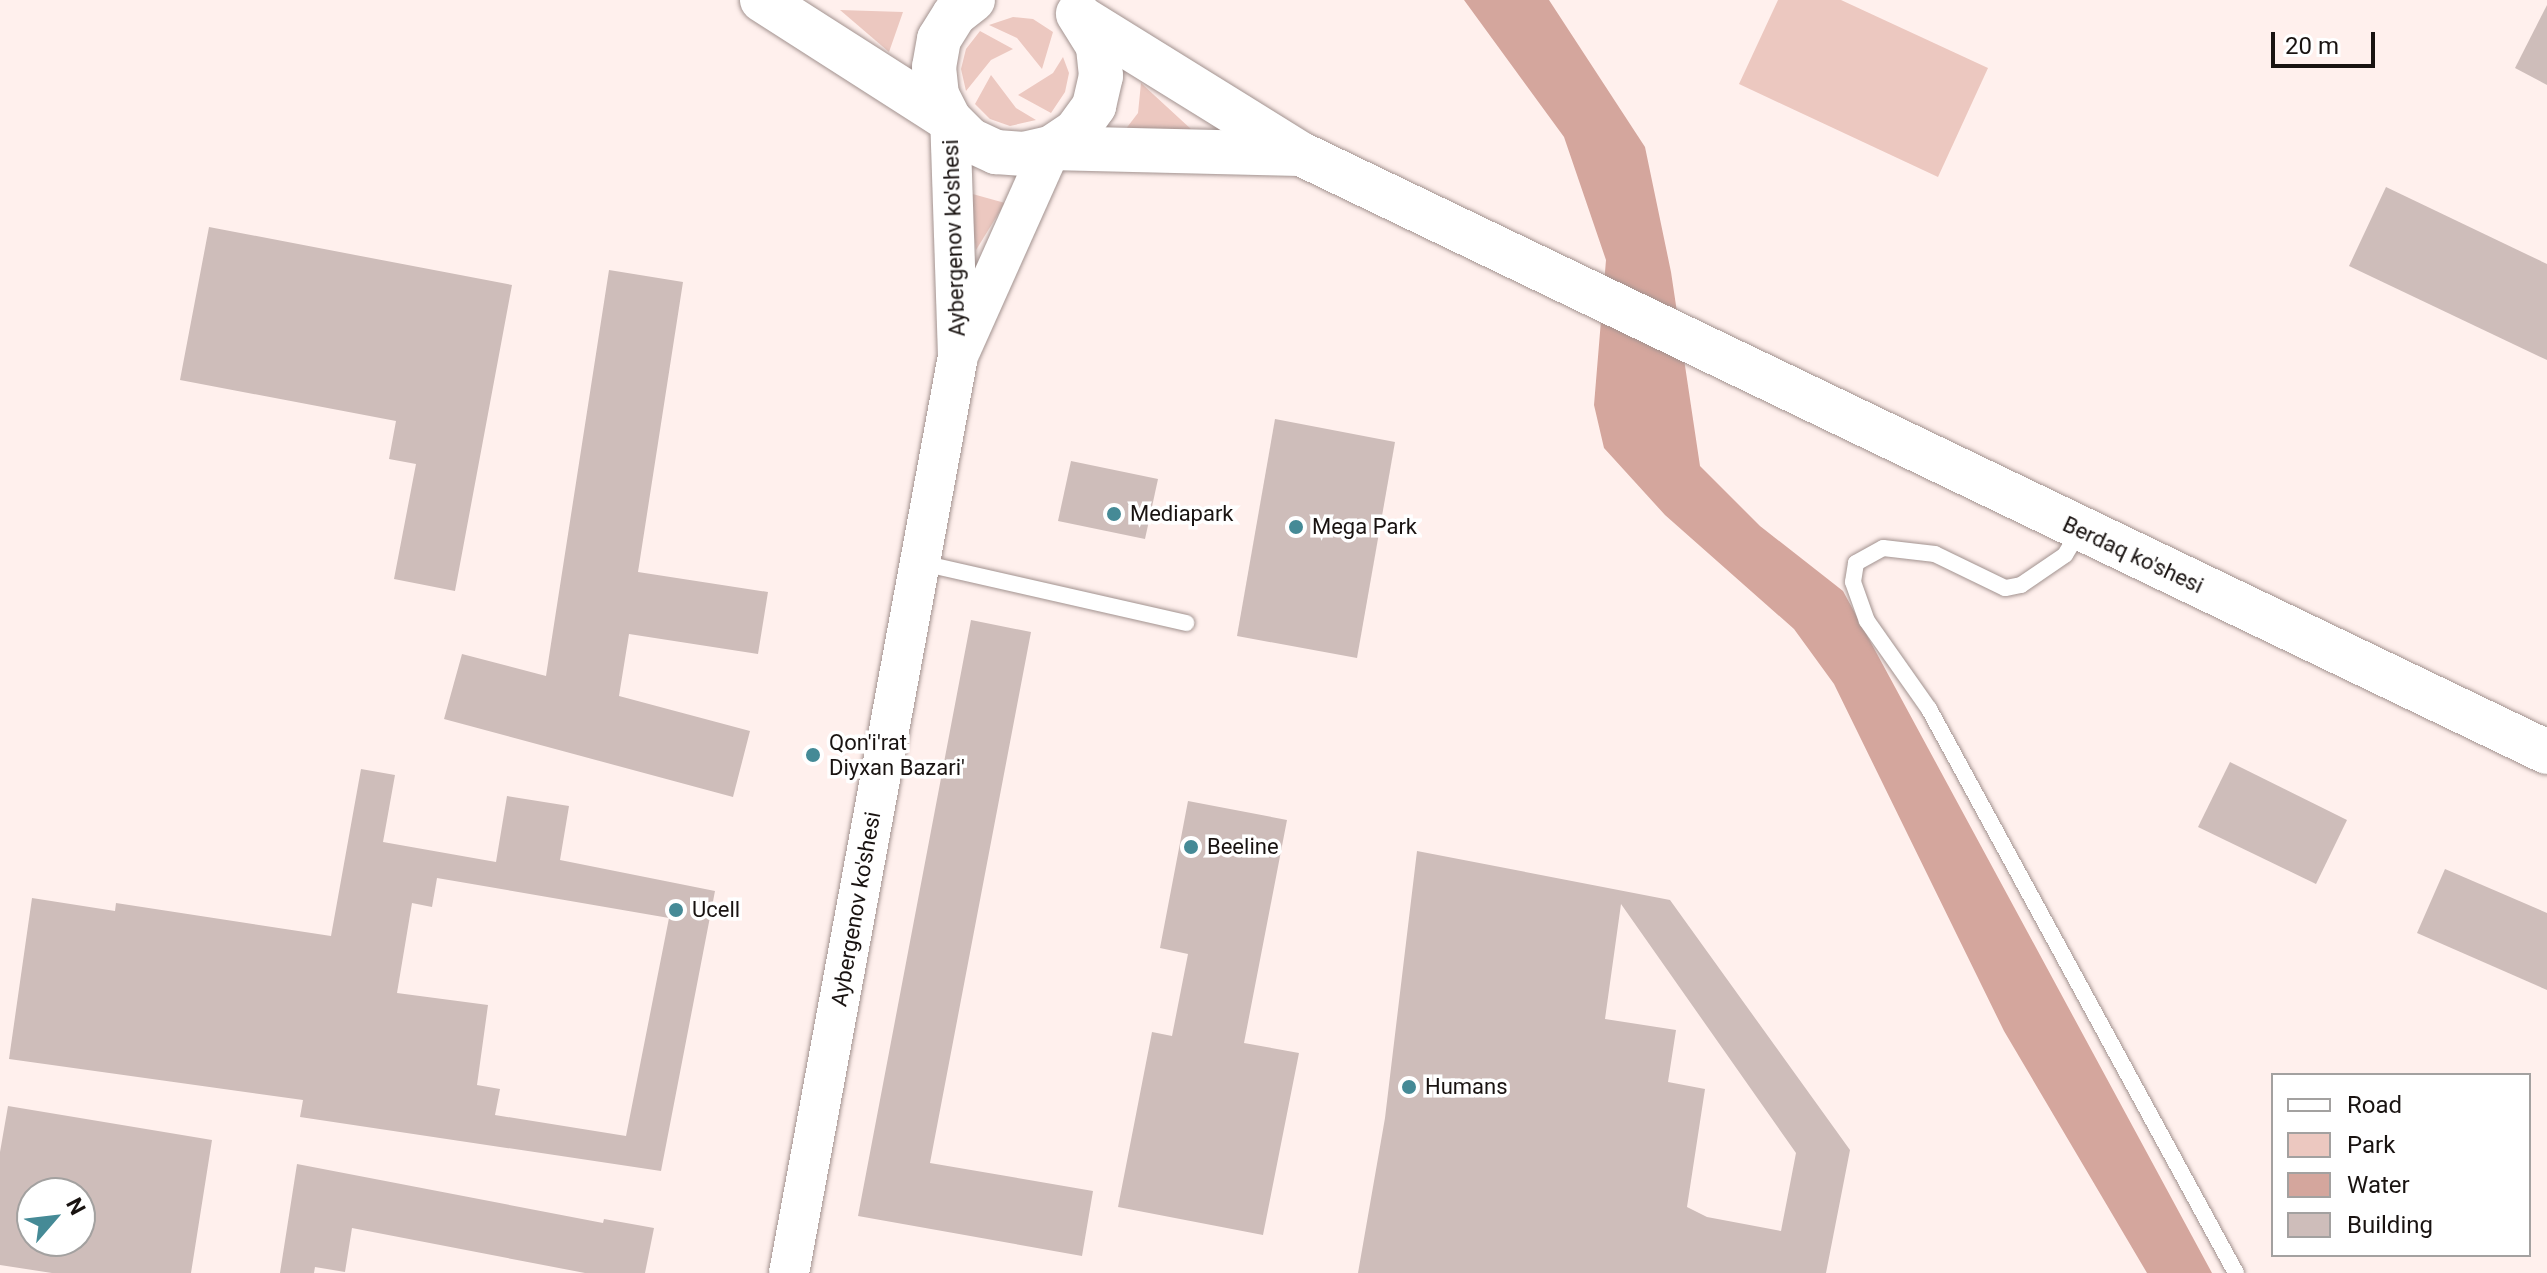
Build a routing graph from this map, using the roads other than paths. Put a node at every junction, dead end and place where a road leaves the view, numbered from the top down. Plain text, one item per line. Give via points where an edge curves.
1 (762, 0) edge
2 (973, 0) edge
3 (1076, 6) edge
4 (950, 120) junction
5 (1051, 148) junction
6 (1301, 154) junction
7 (958, 356) junction
8 (2080, 530) junction
9 (920, 562) junction
10 (1186, 623) dead end
11 (2547, 752) edge
12 (789, 1273) edge
13 (2236, 1273) edge

1 - 4 main road
2 - 4 main road via 954,15 939,39 937,95
3 - 5 main road via 1098,46 1101,76 1094,106 1076,131
3 - 6 main road, Berdaq ko'shesi
4 - 5 main road via 970,140 996,152 1024,154
4 - 7 street, Aybergenov ko'shesi
5 - 6 main road
5 - 7 street, Aybergenov ko'shesi
6 - 8 main road, Berdaq ko'shesi
7 - 9 street, Aybergenov ko'shesi
8 - 11 main road, Berdaq ko'shesi
8 - 13 lane via 2065,555 2021,585 2005,588 1935,554 1883,548 1856,563 1853,582 1867,621 1936,721
9 - 10 lane
9 - 12 street, Aybergenov ko'shesi

